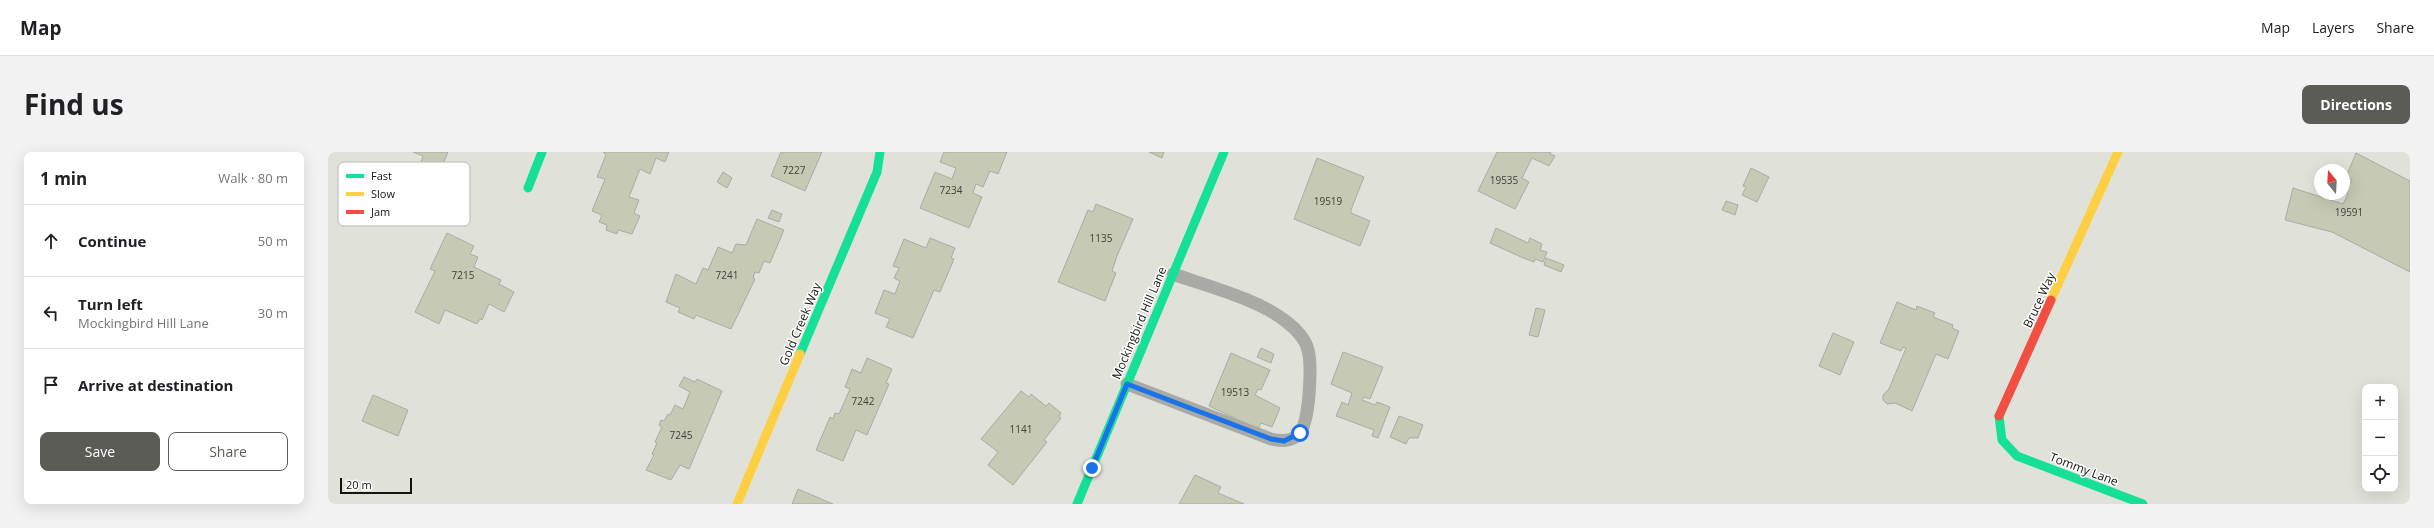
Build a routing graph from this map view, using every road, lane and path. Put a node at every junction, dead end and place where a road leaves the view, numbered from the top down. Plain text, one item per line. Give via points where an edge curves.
1 (542, 152) edge
2 (880, 152) edge
3 (1224, 152) edge
4 (2118, 152) edge
5 (528, 188) dead end
6 (1173, 274) junction
7 (1127, 384) junction
8 (2017, 456) joint
9 (737, 504) edge
10 (1077, 504) edge
11 (2143, 504) edge

1 - 5 street
2 - 9 street, Gold Creek Way via 877,172
3 - 6 street, Mockingbird Hill Lane
4 - 8 street, Bruce Way via 1999,416 2002,440
6 - 7 street, Mockingbird Hill Lane
6 - 7 lane via 1255,304 1288,323 1300,334 1308,349 1309,363 1305,423 1294,438 1284,441 1271,439
7 - 10 street, Mockingbird Hill Lane
8 - 11 street, Tommy Lane

